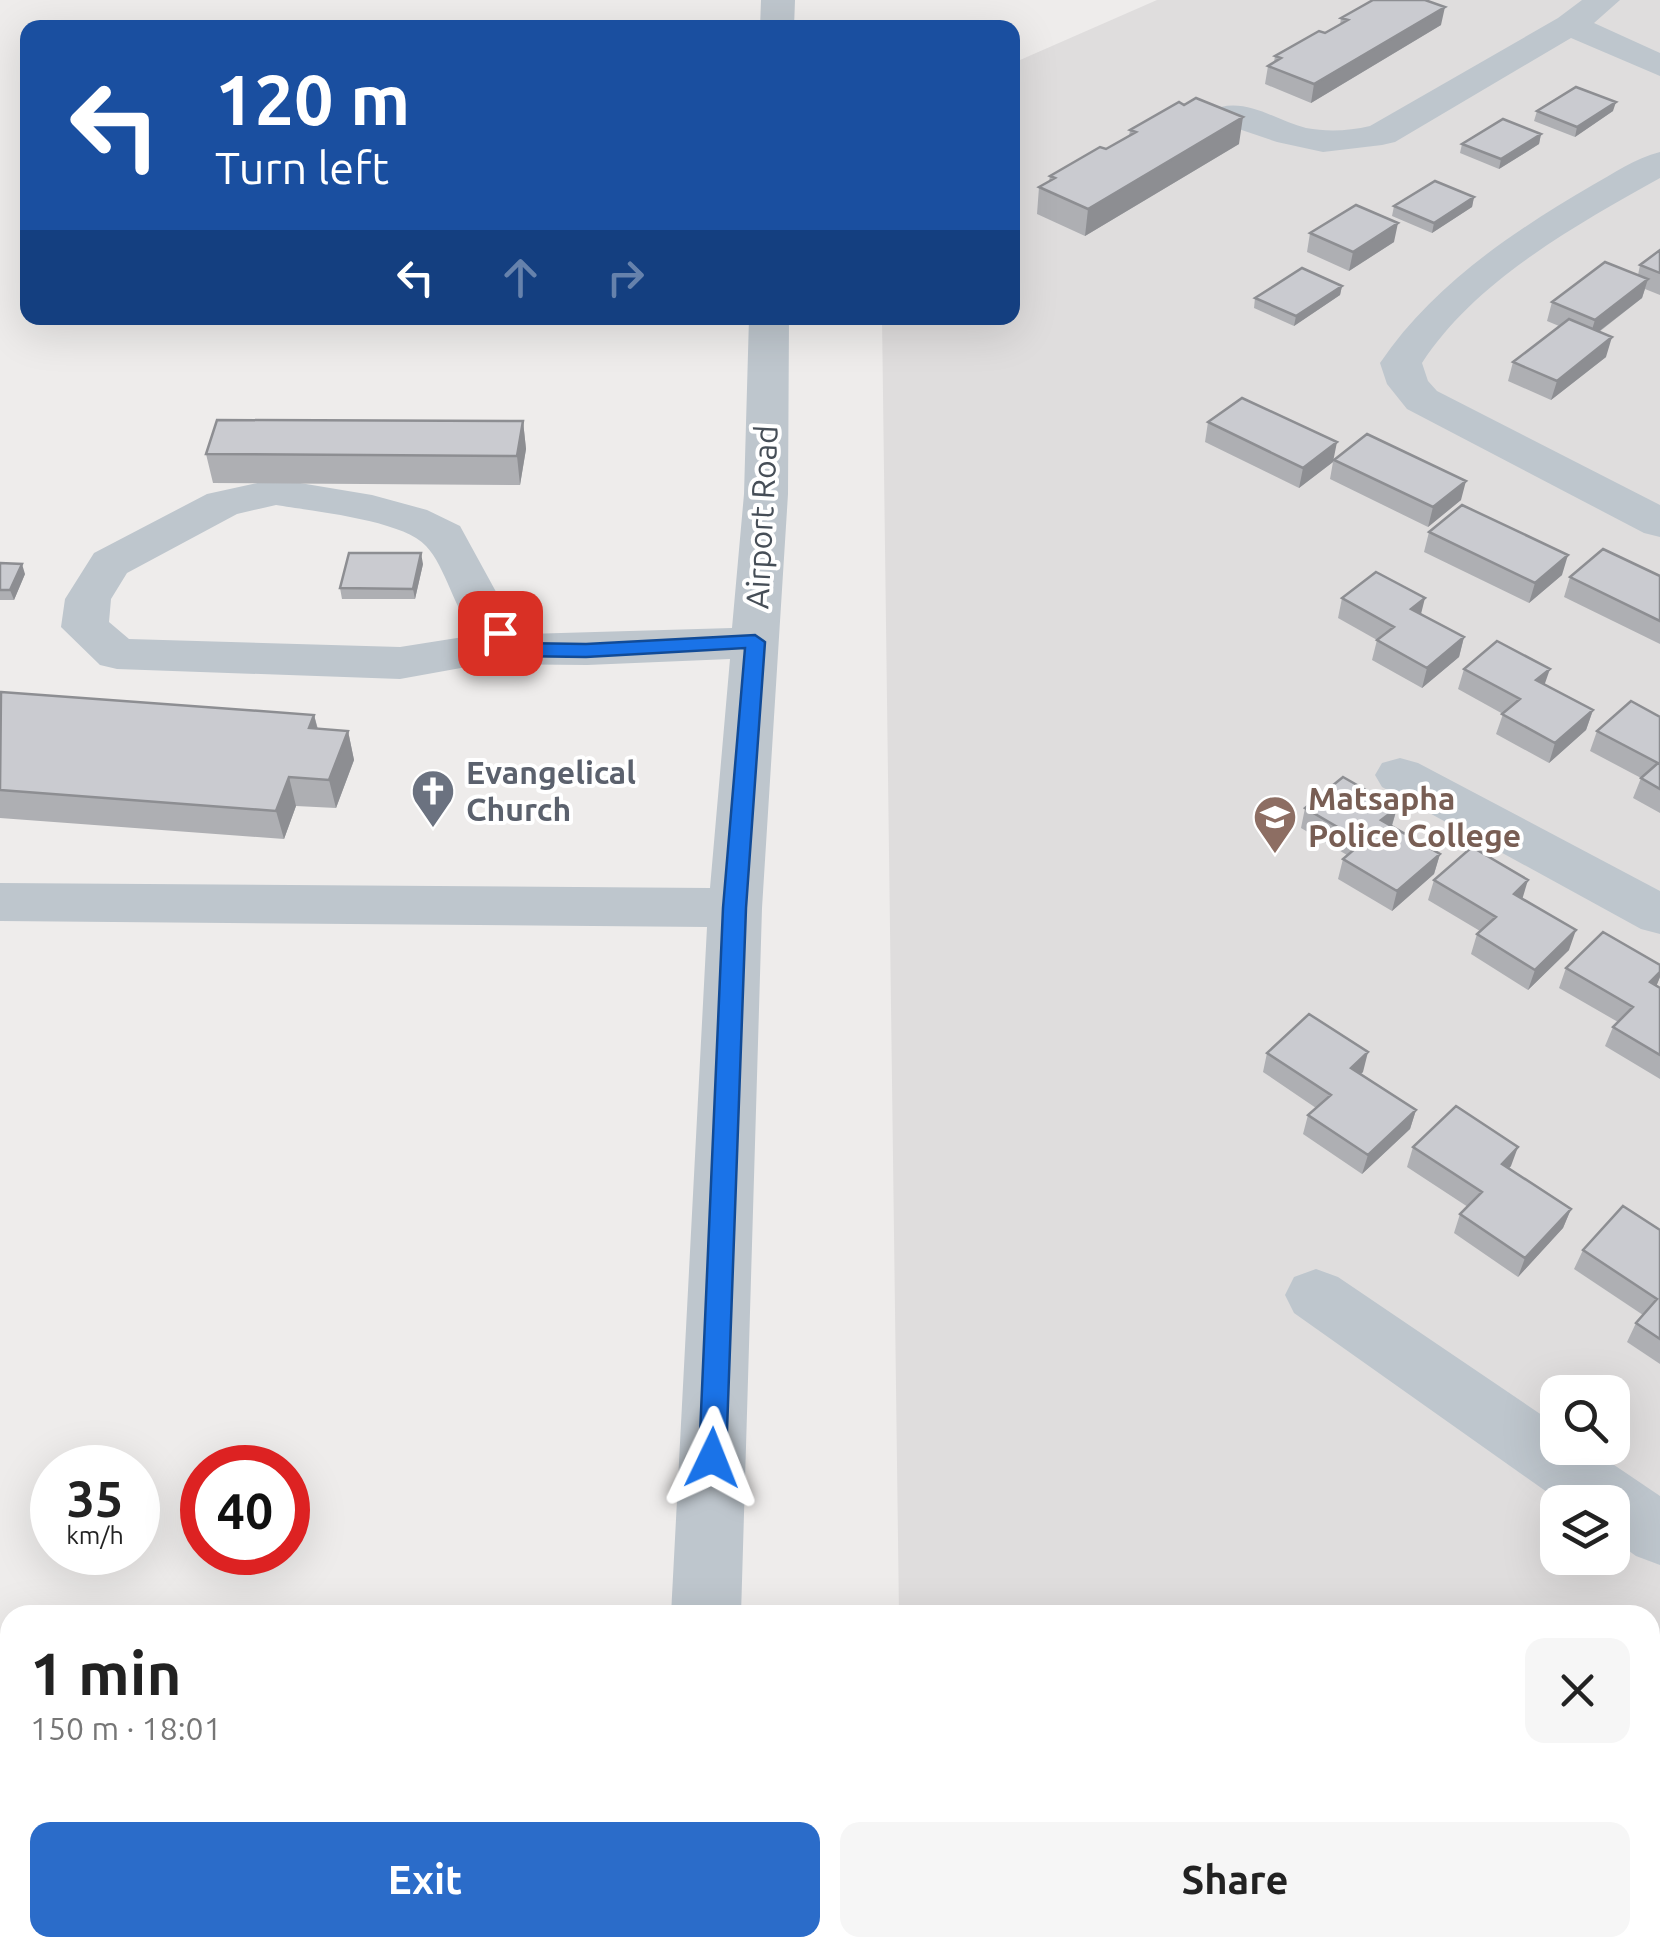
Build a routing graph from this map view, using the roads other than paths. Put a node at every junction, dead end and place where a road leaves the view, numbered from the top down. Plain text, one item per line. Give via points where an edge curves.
1 (1602, 0) edge
2 (1570, 25) junction
3 (1660, 66) edge
4 (1234, 116) edge
5 (1660, 163) edge
6 (769, 325) edge
7 (1660, 523) edge
8 (755, 642) junction
9 (514, 650) junction
10 (1400, 775) dead end
11 (0, 902) edge
12 (734, 908) junction
13 (1660, 915) edge
14 (1316, 1295) dead end
15 (1660, 1534) edge
16 (706, 1605) edge

1 - 2 street
2 - 3 street
2 - 4 street via 1382,134 1351,143 1321,144
5 - 7 street via 1586,202 1476,283 1412,341 1401,363 1422,400
6 - 8 street, Airport Road
8 - 9 street
8 - 12 street, Airport Road
9 - 9 street via 400,662 118,654 84,627 88,599 110,564 223,503 276,492 356,504 444,536 486,617
10 - 13 street
11 - 12 street
12 - 16 street, Airport Road
14 - 15 street

